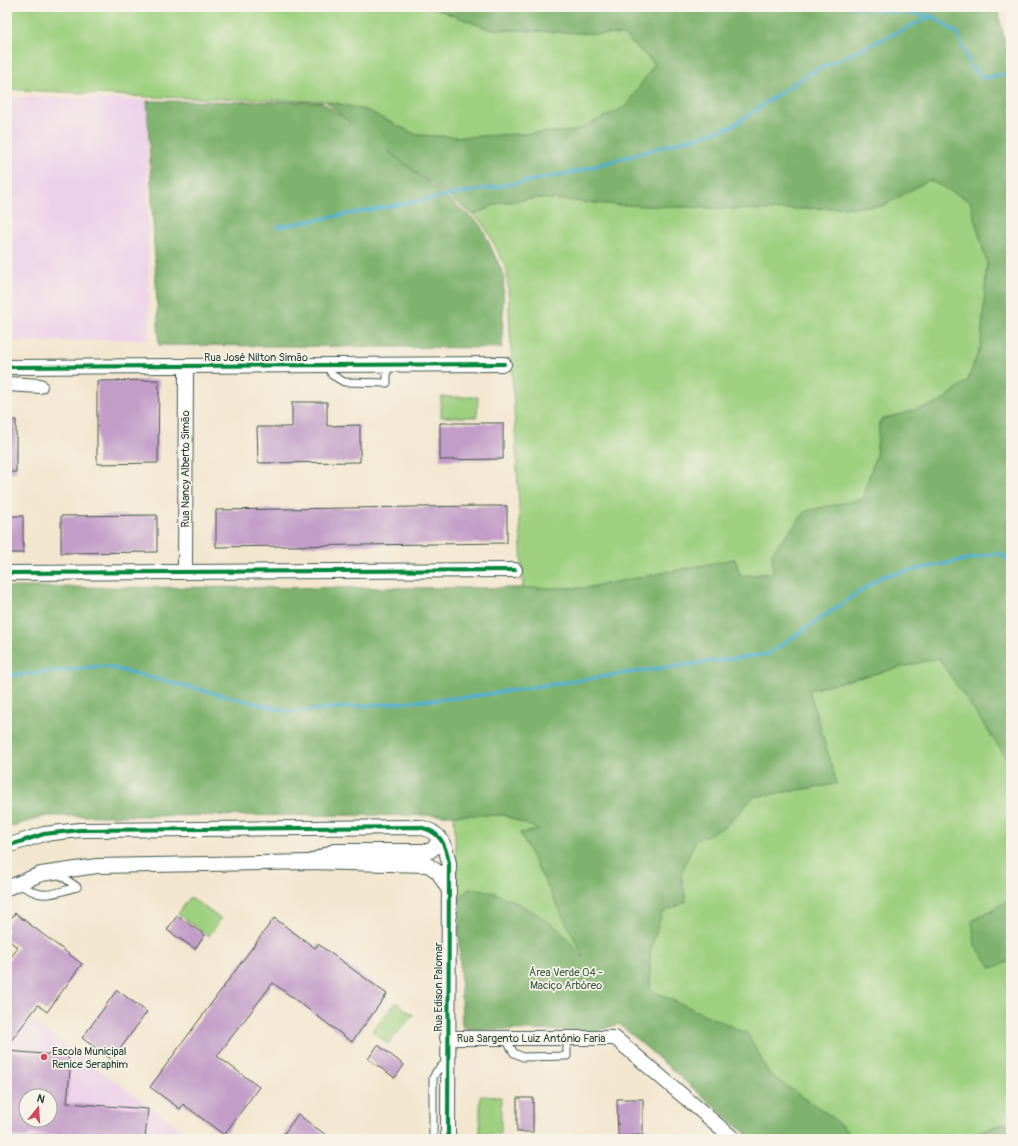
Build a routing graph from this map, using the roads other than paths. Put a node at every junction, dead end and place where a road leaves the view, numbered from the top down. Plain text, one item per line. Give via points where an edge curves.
1 (504, 364) dead end
2 (186, 366) junction
3 (7, 367) edge
4 (7, 384) edge
5 (40, 386) dead end
6 (515, 570) dead end
7 (185, 572) junction
8 (7, 573) edge
9 (439, 837) junction
10 (7, 846) edge
11 (309, 862) junction
12 (55, 871) junction
13 (12, 886) edge
14 (448, 889) junction
15 (447, 1038) junction
16 (505, 1038) junction
17 (567, 1038) junction
18 (447, 1061) junction
19 (721, 1134) edge
20 (434, 1139) edge
21 (448, 1139) edge
22 (734, 1139) edge

1 - 2 street, Rua José Nilton Simão
2 - 3 street, Rua José Nilton Simão
2 - 7 street, Rua Nancy Alberto Simão
4 - 5 street
6 - 7 street
7 - 8 street
9 - 10 street via 433,831 419,827 105,828 44,834
9 - 11 street via 435,847 430,851 334,851
9 - 14 street, Rua Edison Palomar via 449,863
11 - 12 street via 97,866
11 - 14 street via 428,865 438,872
12 - 13 street
12 - 13 lane via 77,887 46,895
14 - 15 street, Rua Edison Palomar
15 - 16 street, Rua Sargento Luiz Antônio Faria
15 - 18 street, Rua Edison Palomar
16 - 17 street, Rua Sargento Luiz Antônio Faria
16 - 17 lane via 514,1052 524,1057 567,1056
17 - 19 street, Rua Sargento Luiz Antônio Faria via 615,1038
18 - 20 lane via 436,1072 434,1078
18 - 21 street, Rua Edison Palomar
19 - 22 street

